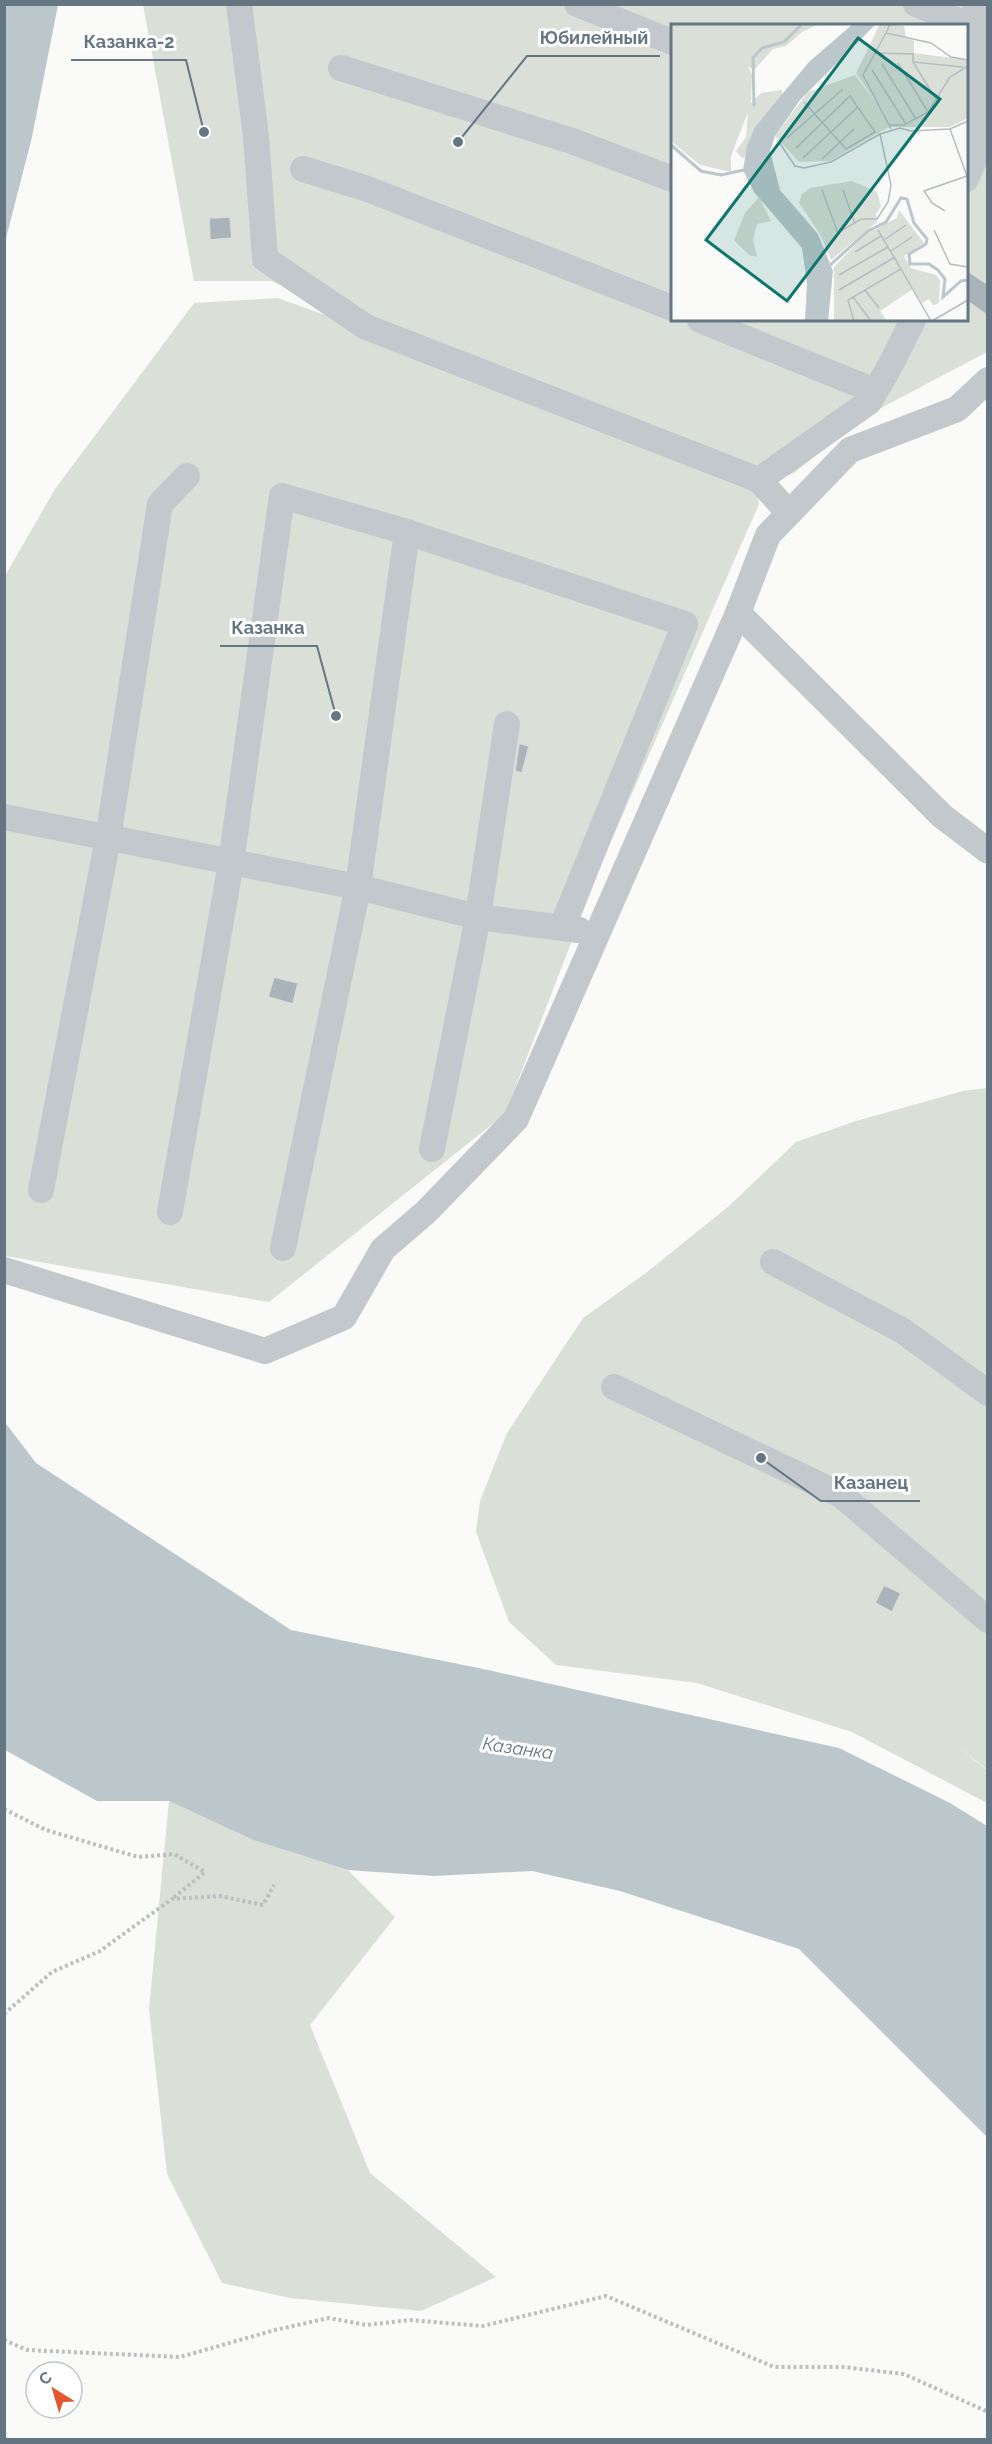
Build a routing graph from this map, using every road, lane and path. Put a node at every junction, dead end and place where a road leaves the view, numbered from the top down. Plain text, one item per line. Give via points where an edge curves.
1 (239, 4) edge
2 (577, 4) edge
3 (916, 4) edge
4 (975, 4) edge
5 (964, 24) edge
6 (968, 25) edge
7 (979, 30) junction
8 (671, 42) edge
9 (341, 68) dead end
10 (969, 166) edge
11 (303, 169) dead end
12 (671, 179) edge
13 (671, 308) edge
14 (702, 321) edge
15 (912, 321) edge
16 (987, 380) edge
17 (875, 391) junction
18 (187, 476) dead end
19 (759, 480) junction
20 (789, 513) junction
21 (407, 532) junction
22 (738, 613) junction
23 (507, 724) dead end
24 (4, 818) edge
25 (108, 838) junction
26 (987, 850) edge
27 (231, 863) junction
28 (358, 887) junction
29 (478, 916) junction
30 (562, 927) junction
31 (597, 934) junction
32 (432, 1149) dead end
33 (41, 1190) dead end
34 (170, 1212) dead end
35 (283, 1248) dead end
36 (773, 1262) dead end
37 (4, 1270) edge
38 (614, 1388) dead end
39 (987, 1393) edge
40 (987, 1620) edge
41 (4, 1809) edge
42 (274, 1884) dead end
43 (172, 1899) junction
44 (4, 2014) edge
45 (4, 2340) edge
46 (987, 2412) edge
47 (4, 2432) edge
48 (6, 2439) edge

1 - 19 lane via 256,136 265,259 366,327
2 - 8 lane
3 - 5 lane
4 - 7 lane
6 - 7 lane
7 - 10 lane via 982,57
9 - 12 lane via 572,141
11 - 13 lane via 365,188
14 - 17 lane
15 - 17 lane
16 - 20 lane via 957,409 850,450
17 - 19 lane via 869,402
18 - 25 lane via 160,504
19 - 20 lane
20 - 22 lane via 768,535
21 - 27 lane via 282,496
21 - 28 lane
21 - 30 lane via 685,624
22 - 26 lane via 942,816
22 - 31 lane
23 - 29 lane
24 - 25 lane
25 - 27 lane
25 - 33 lane
27 - 28 lane
27 - 34 lane
28 - 29 lane
28 - 35 lane
29 - 30 lane
29 - 32 lane
30 - 31 lane
31 - 37 lane via 516,1119 426,1212 383,1249 344,1317 265,1351
36 - 39 lane via 903,1331
38 - 40 lane via 841,1495
41 - 43 path via 46,1830 138,1857 174,1854 205,1872
42 - 43 path via 263,1905 220,1896
43 - 44 path via 100,1951 52,1972
45 - 46 path via 27,2350 180,2357 329,2318 366,2325 410,2320 483,2326 606,2296 774,2367 843,2367 904,2374
47 - 48 path

